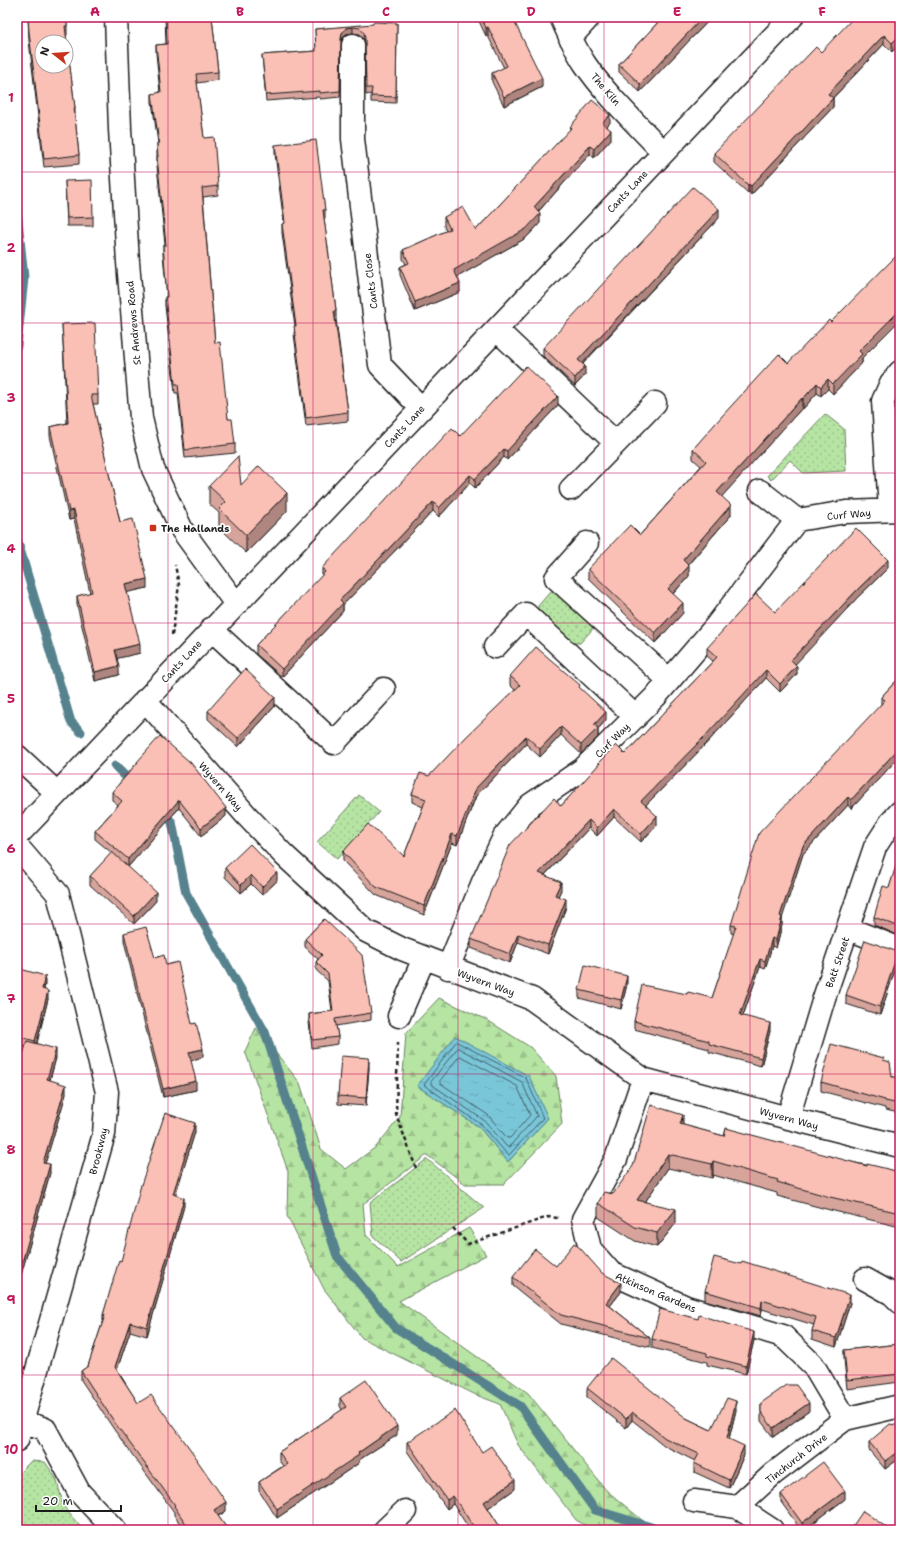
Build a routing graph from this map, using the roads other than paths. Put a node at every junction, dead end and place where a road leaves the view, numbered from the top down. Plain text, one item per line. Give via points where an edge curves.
1 (116, 17) edge
2 (561, 17) edge
3 (589, 17) edge
4 (792, 17) edge
5 (570, 38) junction
6 (353, 45) dead end
7 (663, 152) junction
8 (497, 330) junction
9 (900, 372) edge
10 (655, 403) dead end
11 (421, 408) junction
12 (616, 442) junction
13 (571, 489) dead end
14 (760, 491) dead end
15 (895, 510) edge
16 (797, 520) junction
17 (588, 543) dead end
18 (236, 604) junction
19 (211, 629) junction
20 (495, 647) dead end
21 (669, 680) junction
22 (384, 689) dead end
23 (145, 700) junction
24 (636, 717) junction
25 (17, 756) edge
26 (58, 793) junction
27 (900, 812) edge
28 (17, 836) edge
29 (17, 846) edge
30 (848, 929) junction
31 (900, 949) edge
32 (424, 958) junction
33 (448, 968) junction
34 (399, 1016) road end
35 (643, 1078) junction
36 (788, 1118) junction
37 (900, 1146) edge
38 (866, 1279) dead end
39 (900, 1302) edge
40 (900, 1406) edge
41 (845, 1419) junction
42 (20, 1431) edge
43 (694, 1500) dead end
44 (737, 1507) junction
45 (405, 1511) dead end
46 (115, 1530) edge
47 (385, 1530) edge
48 (772, 1530) edge

1 - 18 street, St Andrews Road via 128,262 141,418 153,469 182,530
2 - 5 street, The Kiln
3 - 5 street
4 - 7 street, Cants Lane
5 - 7 street, The Kiln via 598,82
6 - 11 street, Cants Close via 353,139 380,365
7 - 8 street, Cants Lane
8 - 11 street, Cants Lane
8 - 12 street
9 - 15 street via 891,382 883,401
10 - 12 street
11 - 18 street, Cants Lane
12 - 13 street
14 - 16 street
15 - 16 street, Curf Way via 846,512
16 - 21 street, Curf Way via 716,626
17 - 21 street via 556,578
18 - 19 street, Cants Lane
19 - 22 street via 334,743
19 - 23 street, Cants Lane
20 - 24 street via 526,614
21 - 24 street, Curf Way
23 - 26 street, Cants Lane
23 - 32 street, Wyvern Way via 246,816 333,901 366,931
24 - 33 street, Curf Way via 583,768 530,806 504,837
25 - 26 street
26 - 28 street, Cants Lane
27 - 30 street, Batt Street via 875,847
29 - 42 street, Brookway via 58,894 107,1092 104,1134
30 - 31 street
30 - 36 street, Batt Street
32 - 33 street, Wyvern Way
32 - 34 street
33 - 35 street, Wyvern Way via 532,999
35 - 36 street, Wyvern Way
35 - 41 street, Atkinson Gardens via 616,1159 583,1219 590,1249 611,1272 686,1307 783,1336 813,1365
36 - 37 street, Wyvern Way
38 - 39 street via 892,1294
40 - 41 street, Tinchurch Drive
41 - 44 street, Tinchurch Drive via 773,1474
42 - 46 street, Brookway via 44,1429 79,1492
43 - 44 street
44 - 48 street
45 - 47 street

